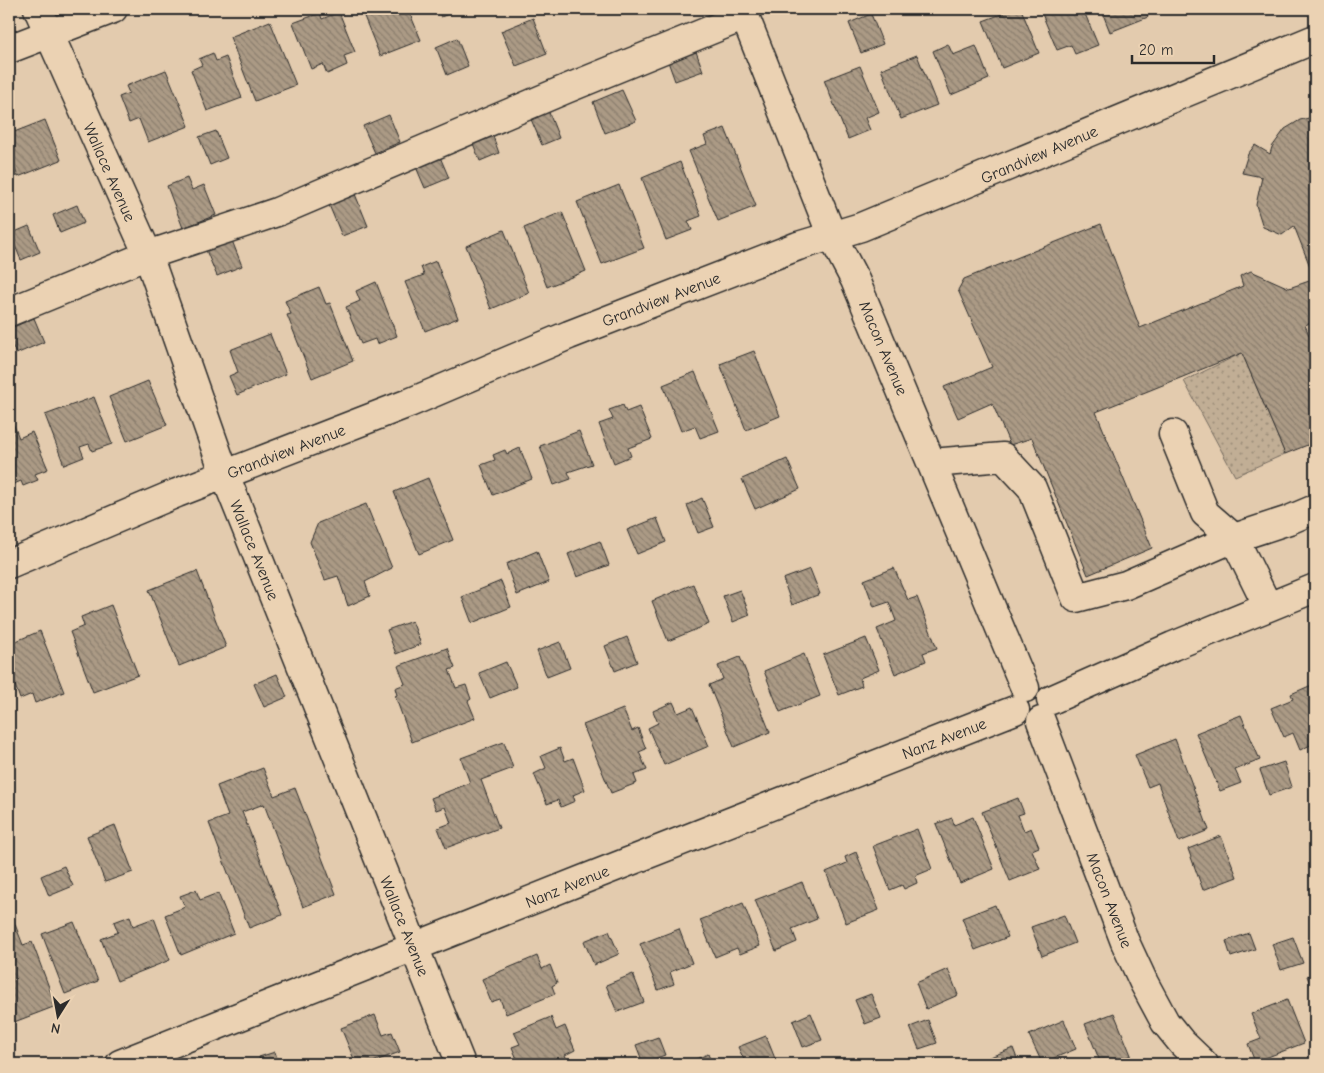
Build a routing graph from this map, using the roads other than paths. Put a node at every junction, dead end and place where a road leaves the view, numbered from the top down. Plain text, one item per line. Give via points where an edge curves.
1 (38, 9) edge
2 (113, 9) edge
3 (743, 13) edge
4 (48, 34) junction
5 (1315, 39) edge
6 (9, 49) edge
7 (832, 236) junction
8 (148, 255) junction
9 (9, 312) edge
10 (1173, 434) dead end
11 (932, 463) junction
12 (225, 475) junction
13 (1315, 509) edge
14 (1234, 538) junction
15 (9, 564) edge
16 (1315, 588) edge
17 (1268, 607) junction
18 (1020, 699) junction
19 (1046, 710) junction
20 (414, 948) junction
21 (120, 1064) edge
22 (461, 1064) edge
23 (1204, 1064) edge

1 - 4 street, Wallace Avenue
2 - 4 street
3 - 7 street, Macon Avenue
3 - 8 street via 277,212
4 - 6 street
4 - 8 street, Wallace Avenue
5 - 7 street, Grandview Avenue via 861,227
7 - 11 street, Macon Avenue via 855,280
7 - 12 street, Grandview Avenue via 798,246 568,335 409,404
8 - 9 street
8 - 12 street, Wallace Avenue
10 - 14 street via 1204,512
11 - 14 street via 1003,458 1032,488 1076,598 1126,585
11 - 18 street, Macon Avenue
12 - 15 street, Grandview Avenue
12 - 20 street, Wallace Avenue
13 - 14 street
14 - 17 street
16 - 17 street
17 - 19 street via 1174,646
18 - 19 street via 1037,686 1048,693
18 - 20 street, Nanz Avenue
19 - 23 street, Macon Avenue via 1126,942 1144,983 1165,1022
20 - 21 street, Nanz Avenue
20 - 22 street, Wallace Avenue

